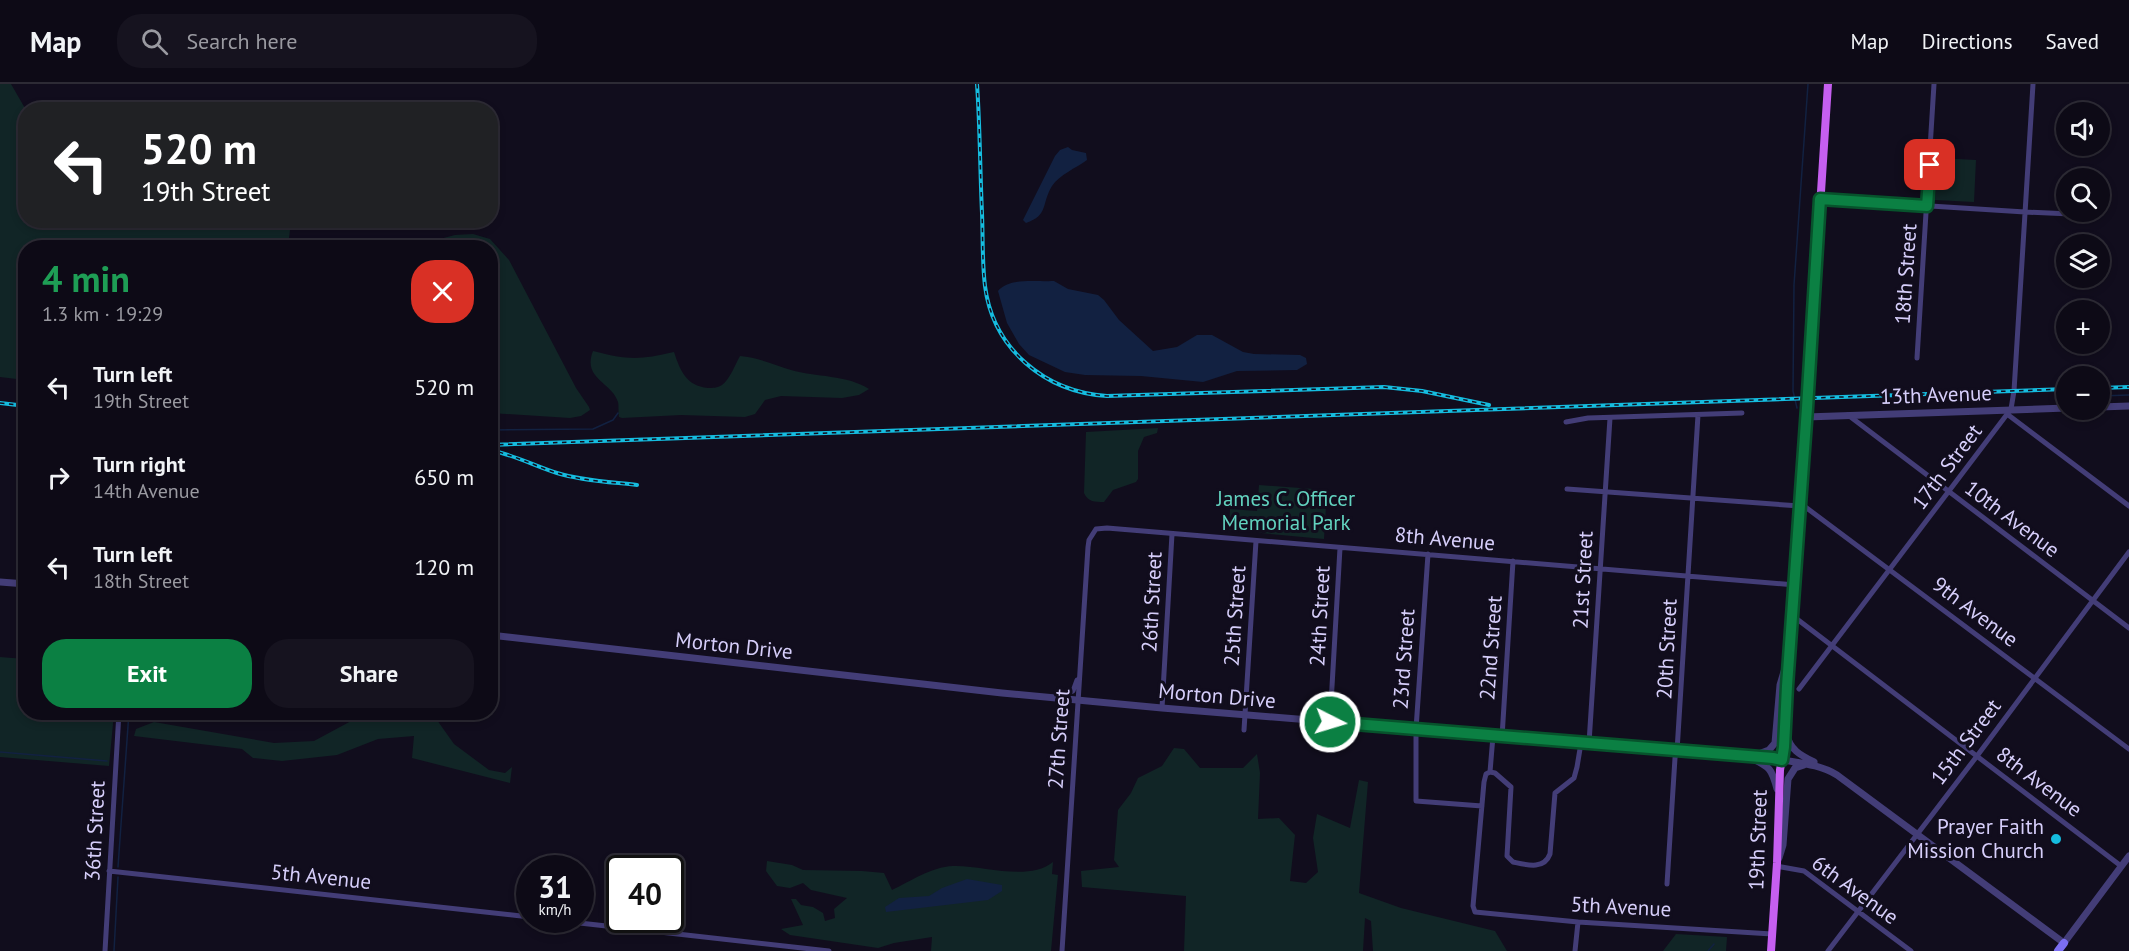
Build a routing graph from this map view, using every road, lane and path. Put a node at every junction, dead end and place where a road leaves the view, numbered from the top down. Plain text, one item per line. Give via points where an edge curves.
1 (1828, 84) edge
2 (1934, 84) edge
3 (2033, 84) edge
4 (1820, 199) junction
5 (1927, 206) junction
6 (2025, 212) junction
7 (2056, 213) edge
8 (1917, 358) dead end
9 (2129, 406) edge
10 (2110, 407) edge
11 (2056, 409) edge
12 (2009, 411) junction
13 (1742, 413) dead end
14 (1698, 415) junction
15 (1848, 415) junction
16 (1610, 417) junction
17 (1806, 417) junction
18 (1566, 422) dead end
19 (1567, 489) dead end
20 (1604, 492) junction
21 (1949, 492) junction
22 (1692, 498) junction
23 (1800, 504) junction
24 (2129, 506) edge
25 (1094, 530) joint
26 (1172, 534) junction
27 (1256, 541) junction
28 (1340, 548) junction
29 (2129, 552) edge
30 (1428, 554) junction
31 (1513, 561) junction
32 (1889, 568) junction
33 (1601, 570) junction
34 (1688, 577) junction
35 (0, 582) edge
36 (18, 583) edge
37 (1795, 585) junction
38 (2092, 600) junction
39 (1792, 616) junction
40 (2129, 628) edge
41 (498, 636) edge
42 (1832, 647) junction
43 (1790, 651) junction
44 (1080, 670) junction
45 (2034, 678) junction
46 (1799, 689) dead end
47 (1058, 698) junction
48 (1078, 700) junction
49 (1162, 708) junction
50 (1245, 715) junction
51 (118, 720) edge
52 (1330, 722) junction
53 (1416, 729) junction
54 (1785, 729) junction
55 (1245, 730) dead end
56 (1493, 736) junction
57 (1502, 736) junction
58 (1585, 743) junction
59 (2129, 749) edge
60 (1677, 751) junction
61 (1748, 756) junction
62 (1977, 756) junction
63 (1782, 760) junction
64 (1810, 764) junction
65 (1827, 769) junction
66 (1490, 772) junction
67 (1778, 792) junction
68 (1482, 806) junction
69 (1917, 833) junction
70 (2129, 856) edge
71 (1777, 864) junction
72 (2121, 866) junction
73 (109, 871) junction
74 (1666, 884) dead end
75 (1858, 912) junction
76 (516, 915) edge
77 (1578, 922) junction
78 (594, 925) edge
79 (1772, 934) junction
80 (2064, 944) junction
81 (105, 951) edge
82 (829, 951) edge
83 (1062, 951) edge
84 (1575, 951) edge
85 (1771, 951) edge
86 (1828, 951) edge
87 (1911, 951) edge
88 (2058, 951) edge

1 - 4 main road, 19th Street
2 - 5 street, 18th Street
3 - 6 street
4 - 5 street
4 - 17 main road, 19th Street
5 - 6 street
5 - 8 street, 18th Street
6 - 7 street
6 - 12 street via 2013,402
9 - 10 street
11 - 12 street, 13th Avenue
12 - 15 street, 13th Avenue
12 - 21 street, 17th Street
12 - 24 street
13 - 14 street
14 - 16 street
14 - 22 street, 20th Street
15 - 17 street, 13th Avenue
15 - 21 street, 10th Avenue
16 - 18 street
16 - 20 street, 21st Street
17 - 23 main road, 19th Street
19 - 20 street
20 - 22 street
20 - 33 street, 21st Street
21 - 32 street, 17th Street
21 - 38 street, 10th Avenue
22 - 23 street
22 - 34 street, 20th Street
23 - 32 street, 9th Avenue
23 - 37 main road, 19th Street
25 - 26 street, 8th Avenue
25 - 44 street, 27th Street via 1088,547
26 - 27 street, 8th Avenue
26 - 49 street, 26th Street
27 - 28 street, 8th Avenue
27 - 50 street, 25th Street
28 - 30 street, 8th Avenue
28 - 52 street, 24th Street
29 - 38 street, 15th Street
30 - 31 street, 8th Avenue
30 - 53 street, 23rd Street
31 - 33 street, 8th Avenue
31 - 57 street, 22nd Street
32 - 42 street, 17th Street
32 - 45 street, 9th Avenue
33 - 34 street, 8th Avenue
33 - 58 street, 21st Street
34 - 37 street, 8th Avenue
34 - 60 street, 20th Street
35 - 36 street
37 - 39 main road, 19th Street
38 - 40 street, 10th Avenue
38 - 45 street, 15th Street
39 - 42 street, 8th Avenue
39 - 43 main road, 19th Street
41 - 47 street, Morton Drive
42 - 46 street, 17th Street
42 - 62 street, 8th Avenue
43 - 54 main road, 19th Street
43 - 61 street via 1780,685 1775,742 1769,750
44 - 47 street via 1073,691
44 - 48 street, 27th Street
45 - 59 street, 9th Avenue
45 - 62 street, 15th Street
47 - 48 street, Morton Drive
48 - 49 street, Morton Drive
48 - 83 street, 27th Street
49 - 50 street, Morton Drive
50 - 52 street, Morton Drive
50 - 55 street, 25th Street
51 - 73 street, 36th Street
52 - 53 street, Morton Drive
53 - 56 street, Morton Drive
53 - 68 street, 23rd Street via 1416,801
54 - 63 main road, 19th Street
54 - 65 street via 1796,752
56 - 57 street, Morton Drive
56 - 66 street
57 - 58 street, Morton Drive
58 - 60 street, Morton Drive
58 - 66 street, 21st Street via 1574,778 1555,793 1549,857 1540,865 1513,862 1506,856 1511,787
60 - 61 street, Morton Drive
60 - 74 street, 20th Street
61 - 63 street, Morton Drive
61 - 67 street via 1769,767
62 - 69 street, 15th Street
62 - 72 street, 8th Avenue
63 - 64 street, Morton Drive
63 - 67 main road, 19th Street
64 - 65 street, Morton Drive
64 - 71 street via 1797,766 1788,776 1783,845
65 - 69 street, Morton Drive
66 - 68 street via 1485,777
67 - 71 main road, 19th Street
68 - 77 street, 5th Avenue via 1475,912
69 - 75 street, 15th Street
69 - 80 street, Morton Drive
70 - 72 street
71 - 75 street, 6th Avenue via 1804,871
71 - 79 main road, 19th Street
72 - 80 street
73 - 76 street, 5th Avenue
73 - 81 street, 36th Street
75 - 86 street, 15th Street
75 - 87 street, 6th Avenue
77 - 79 street, 5th Avenue
77 - 84 street
78 - 82 street
79 - 85 main road, 19th Street
80 - 88 main road

